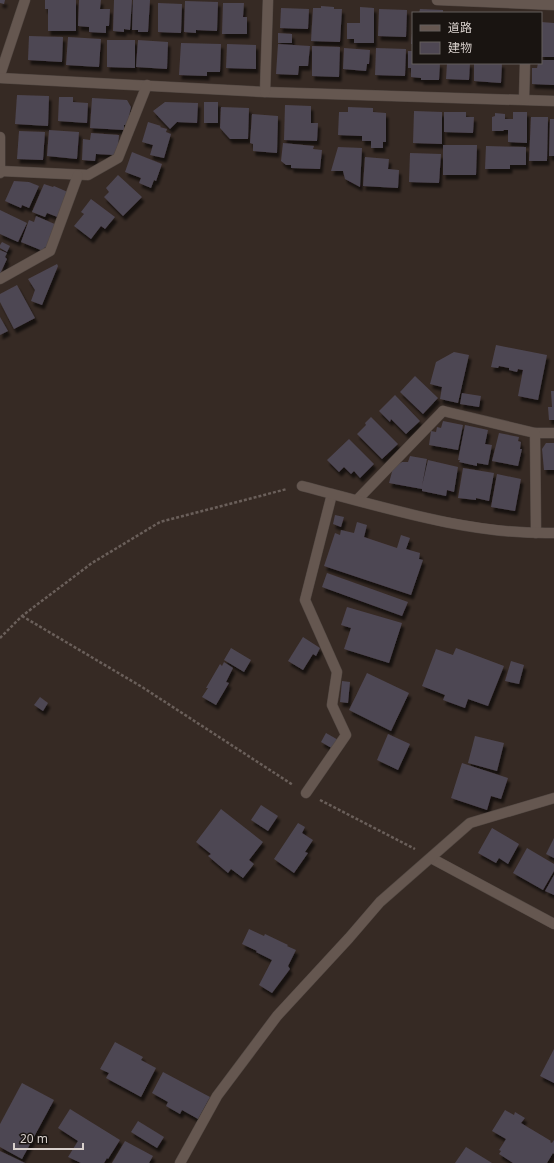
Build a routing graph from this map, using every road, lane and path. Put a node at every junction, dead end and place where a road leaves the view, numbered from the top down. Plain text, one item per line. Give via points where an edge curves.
1 (25, 0) edge
2 (268, 0) edge
3 (437, 0) edge
4 (554, 4) edge
5 (527, 6) edge
6 (525, 64) edge
7 (0, 75) edge
8 (0, 78) edge
9 (147, 85) junction
10 (265, 92) junction
11 (524, 99) junction
12 (554, 101) edge
13 (0, 136) edge
14 (0, 172) edge
15 (78, 175) junction
16 (0, 279) edge
17 (535, 433) junction
18 (554, 433) edge
19 (302, 486) joint
20 (332, 494) junction
21 (358, 500) junction
22 (536, 533) junction
23 (554, 533) edge
24 (22, 616) junction
25 (0, 638) edge
26 (306, 794) junction
27 (554, 798) edge
28 (431, 858) junction
29 (554, 924) edge
30 (180, 1163) edge

1 - 7 street
2 - 10 street
3 - 5 street
4 - 5 street
6 - 11 street
8 - 9 street
9 - 10 street
9 - 15 street via 118,158 88,175
10 - 11 street
11 - 12 street
13 - 14 street
14 - 15 street
15 - 16 street via 50,251
17 - 18 street
17 - 21 street via 443,411
17 - 22 street
19 - 20 street
19 - 24 path via 160,522 92,563
20 - 21 street
20 - 26 street via 305,600 337,672 332,705 346,735
21 - 22 street via 481,528
22 - 23 street
24 - 25 path
24 - 26 path via 142,687
26 - 28 path
27 - 28 street via 470,823
28 - 29 street
28 - 30 street via 380,902 278,1016 217,1096

